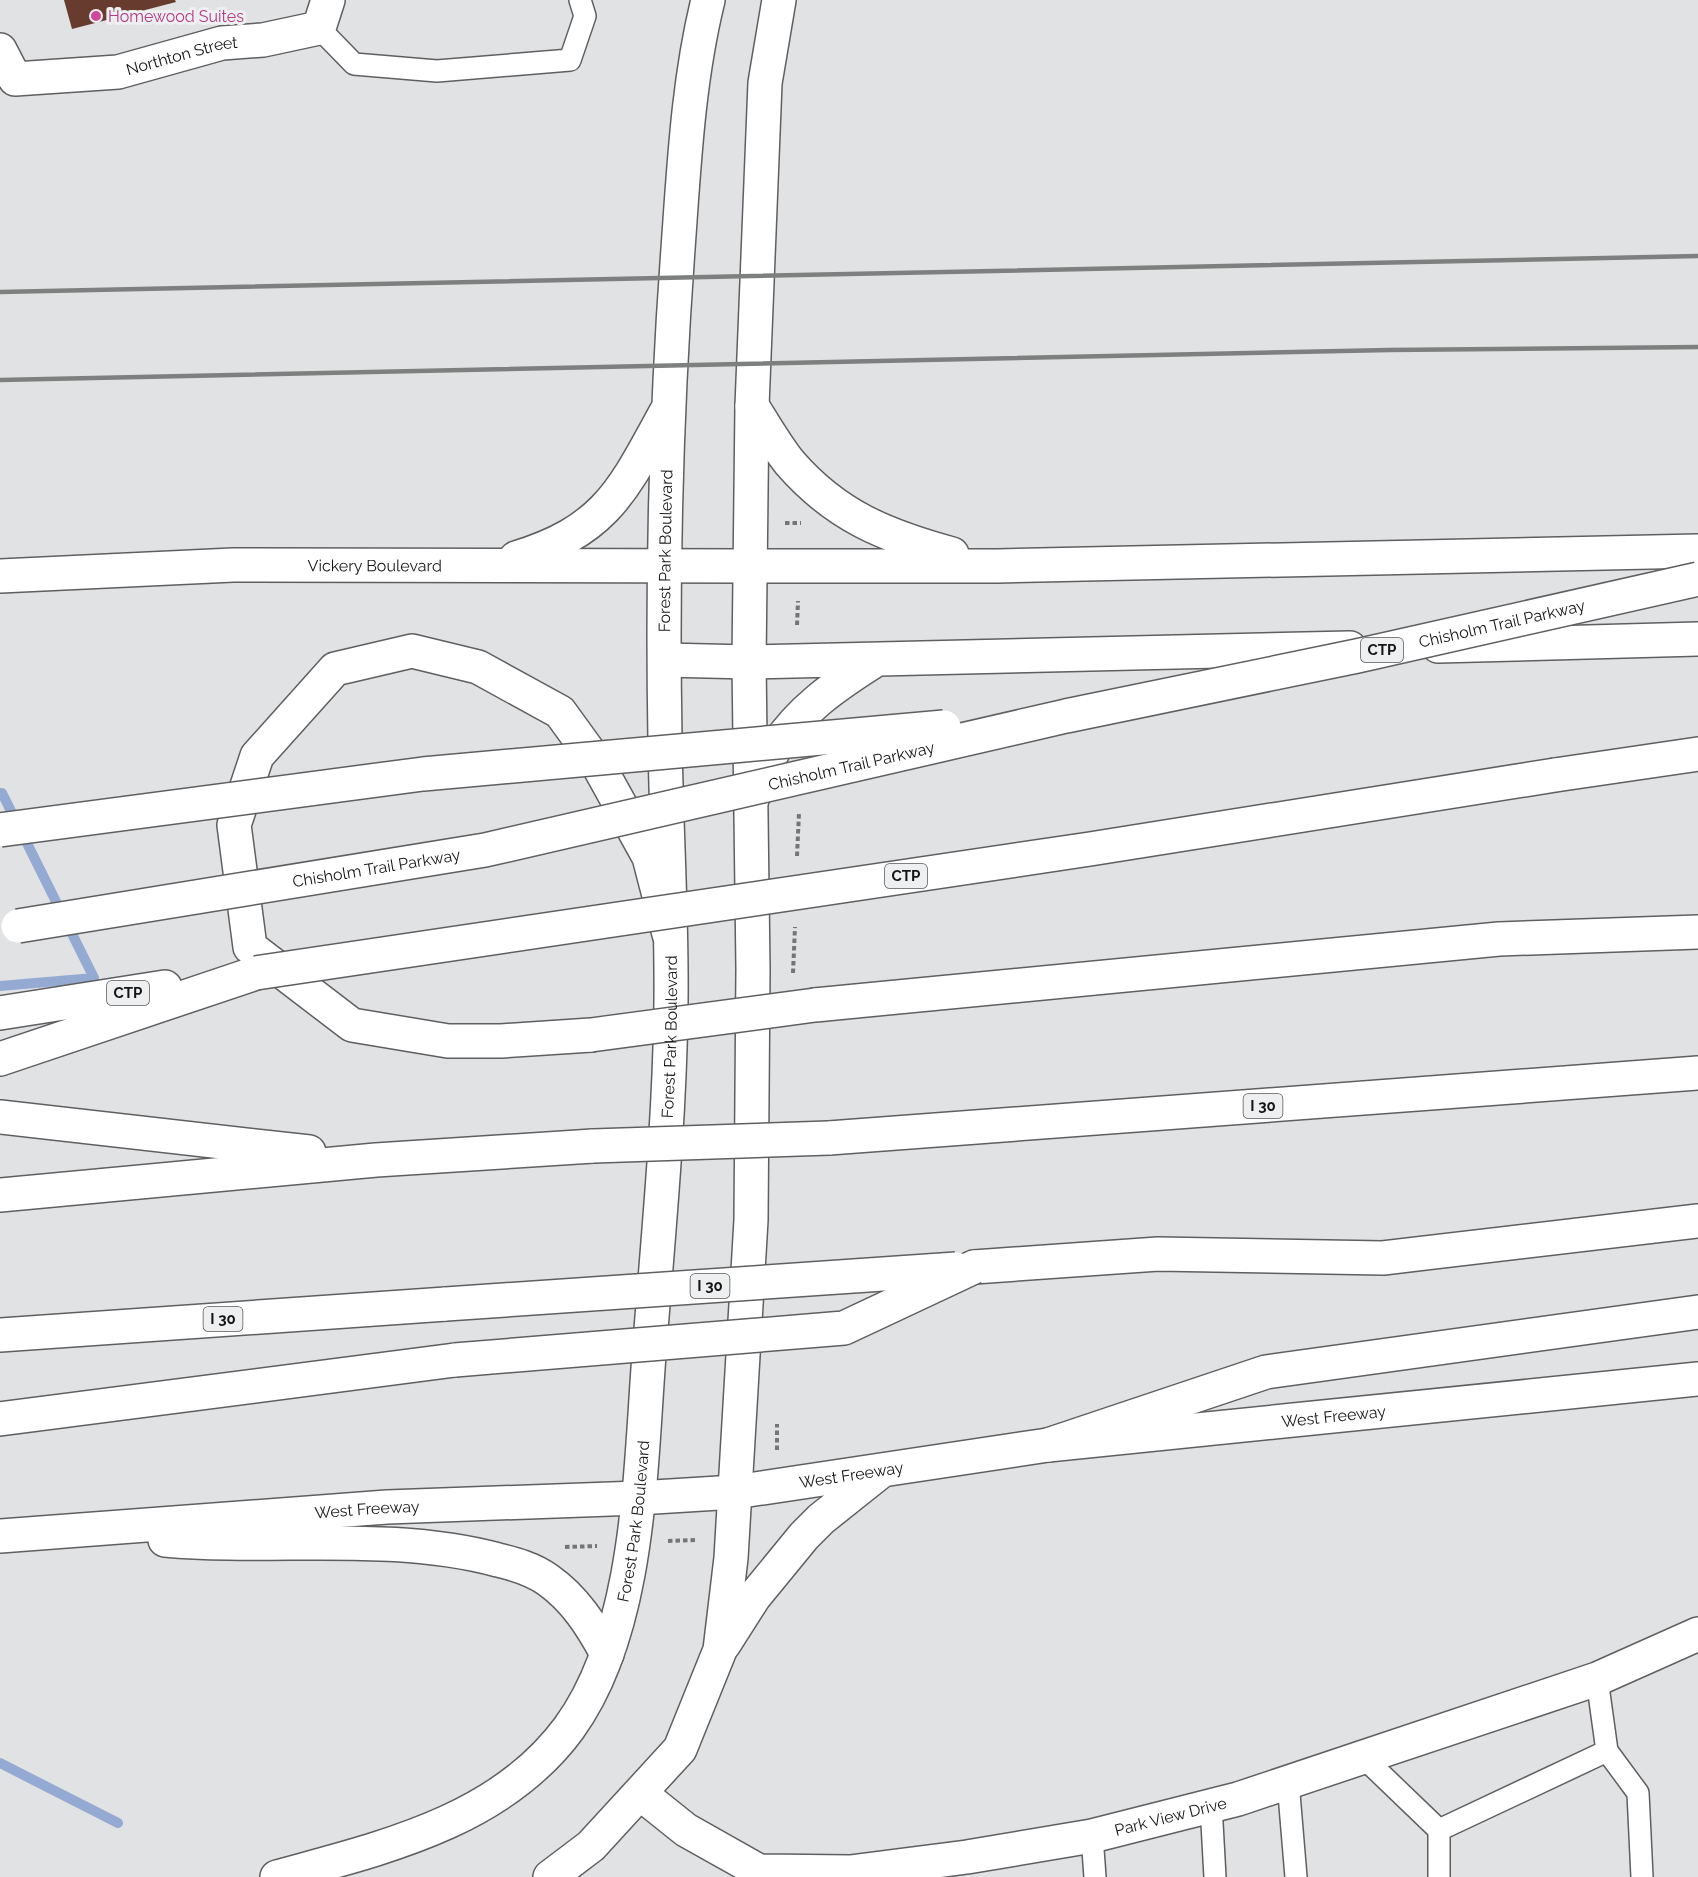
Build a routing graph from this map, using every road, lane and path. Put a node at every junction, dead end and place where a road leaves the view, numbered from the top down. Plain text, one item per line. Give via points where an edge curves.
1 (580, 0) edge
2 (708, 0) edge
3 (779, 0) edge
4 (323, 14) edge
5 (0, 51) edge
6 (8, 79) edge
7 (752, 406) junction
8 (669, 408) junction
9 (1698, 551) edge
10 (666, 565) junction
11 (491, 566) junction
12 (750, 566) junction
13 (997, 566) junction
14 (0, 576) edge
15 (1698, 579) edge
16 (798, 601) dead end
17 (797, 626) dead end
18 (1698, 639) edge
19 (665, 660) junction
20 (874, 661) junction
21 (749, 662) junction
22 (1066, 716) junction
23 (1698, 754) edge
24 (751, 801) junction
25 (0, 830) edge
26 (0, 928) edge
27 (1698, 932) edge
28 (669, 934) junction
29 (256, 973) junction
30 (0, 1013) edge
31 (0, 1059) edge
32 (1698, 1073) edge
33 (0, 1117) edge
34 (376, 1160) junction
35 (0, 1195) edge
36 (1698, 1221) edge
37 (974, 1267) junction
38 (1698, 1312) edge
39 (0, 1335) edge
40 (1698, 1379) edge
41 (0, 1419) edge
42 (1048, 1445) junction
43 (880, 1472) junction
44 (735, 1492) junction
45 (638, 1498) junction
46 (59, 1530) junction
47 (0, 1536) edge
48 (700, 1540) dead end
49 (662, 1542) dead end
50 (597, 1546) dead end
51 (557, 1548) dead end
52 (1698, 1634) edge
53 (720, 1650) junction
54 (607, 1654) junction
55 (1597, 1679) junction
56 (1607, 1751) junction
57 (1363, 1757) junction
58 (1288, 1782) junction
59 (641, 1794) junction
60 (1211, 1805) junction
61 (1439, 1830) junction
62 (1092, 1836) junction
63 (968, 1867) edge
64 (756, 1874) edge
65 (277, 1877) edge
66 (550, 1877) edge
67 (1095, 1877) edge
68 (1215, 1877) edge
69 (1296, 1877) edge
70 (1439, 1877) edge
71 (1642, 1877) edge

1 - 4 lane via 585,16 570,60 437,71 354,64
2 - 8 main road, Forest Park Boulevard via 687,132
3 - 7 main road via 765,83
4 - 6 main road, Northton Street via 263,40 222,43 118,72
5 - 6 main road
7 - 12 main road
7 - 13 main road via 789,462 843,512 910,543
8 - 10 main road, Forest Park Boulevard
8 - 11 main road via 621,491 600,514 576,534
9 - 13 main road
10 - 11 main road, Vickery Boulevard
10 - 12 main road, Vickery Boulevard
10 - 19 main road, Forest Park Boulevard
11 - 14 main road, Vickery Boulevard via 223,565
12 - 13 main road, Vickery Boulevard
12 - 21 main road
15 - 22 main road, Chisholm Trail Parkway / CTP, bridge
16 - 17 path
18 - 20 main road
19 - 21 main road
19 - 28 main road, Forest Park Boulevard
20 - 21 main road
20 - 24 main road via 827,690 798,720 774,749
21 - 24 main road
22 - 25 main road, bridge via 423,774
22 - 26 main road, Chisholm Trail Parkway / CTP, bridge via 485,850
23 - 29 main road, CTP, bridge
24 - 44 main road via 752,1220
27 - 28 main road, bridge via 1499,939 815,1005 591,1035 448,1041 352,1026 250,947 234,825 257,756 335,669 412,651 478,667 560,712 597,764 649,857
28 - 45 main road, Forest Park Boulevard via 671,999 662,1176
29 - 30 main road, CTP
29 - 31 main road
32 - 34 main road, I 30, bridge via 829,1138 593,1146
33 - 34 main road
34 - 35 main road, I 30
36 - 37 main road, I 30 via 1383,1258 1158,1254
37 - 39 main road, I 30, bridge
37 - 41 main road, bridge via 844,1328 455,1360
38 - 42 main road via 1266,1372
40 - 42 main road, West Freeway
42 - 43 main road, West Freeway
43 - 44 main road, West Freeway
43 - 53 main road via 804,1536 754,1598
44 - 45 main road, West Freeway
44 - 53 main road
45 - 46 main road, West Freeway via 387,1507
45 - 54 main road, Forest Park Boulevard via 620,1608
46 - 47 main road, West Freeway
46 - 54 main road via 184,1542 371,1545 478,1554 522,1566 549,1580 589,1620
48 - 49 path
50 - 51 path
52 - 55 main road, Park View Drive
53 - 59 main road via 680,1749
54 - 65 main road, Forest Park Boulevard via 569,1728 543,1758 512,1784 432,1830 393,1845
55 - 56 lane
55 - 57 main road, Park View Drive
56 - 61 lane
56 - 71 lane via 1638,1793
57 - 58 main road, Park View Drive
57 - 61 lane
58 - 60 main road, Park View Drive
58 - 69 lane
59 - 64 main road, Park View Drive via 686,1830
59 - 66 main road via 591,1846
60 - 62 main road, Park View Drive
60 - 68 lane
61 - 70 lane
62 - 63 main road, Park View Drive
62 - 67 lane
63 - 64 main road, Park View Drive

